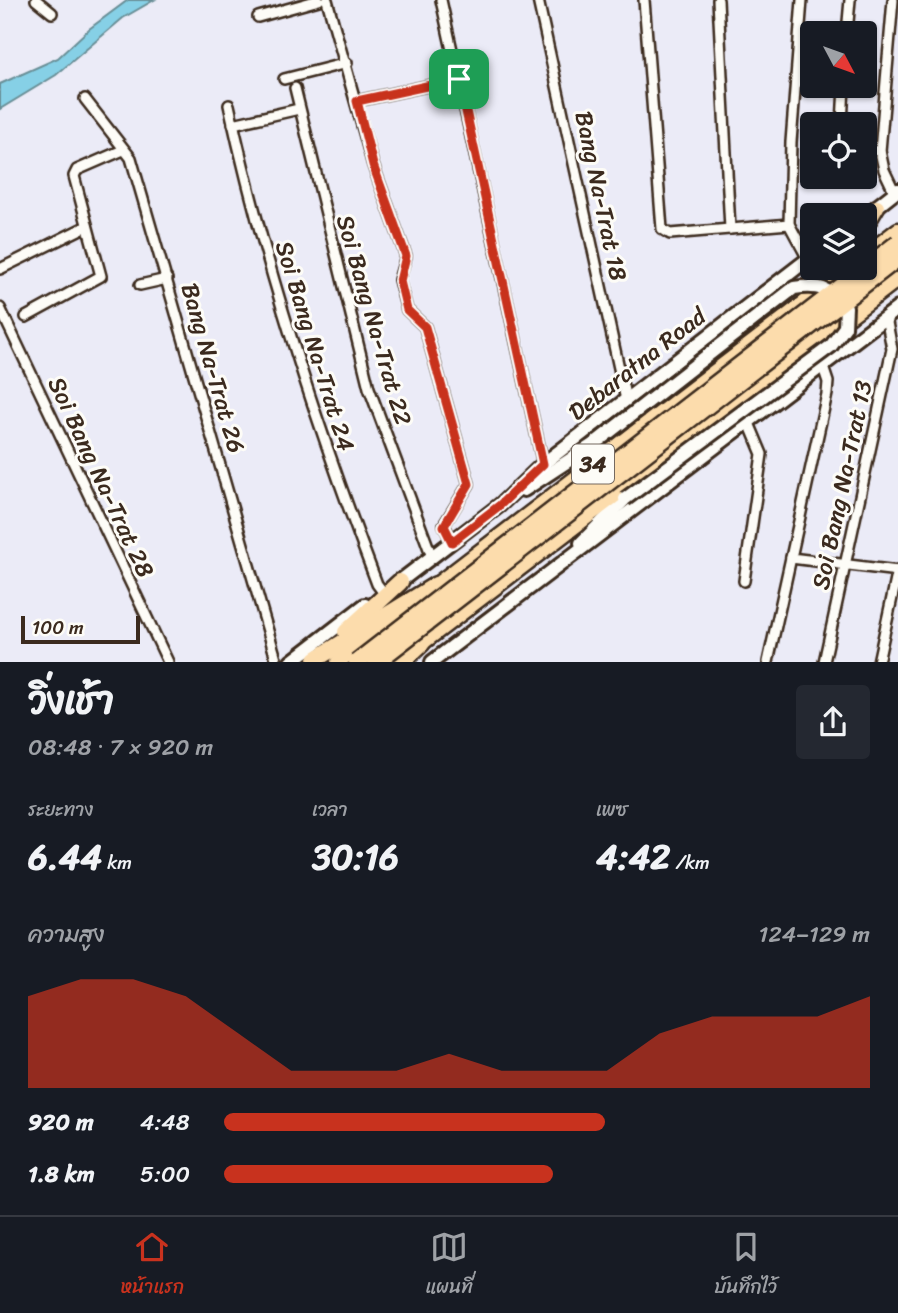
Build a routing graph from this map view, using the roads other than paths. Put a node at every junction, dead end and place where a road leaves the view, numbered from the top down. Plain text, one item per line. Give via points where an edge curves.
1 (36, 0) edge
2 (319, 0) edge
3 (327, 0) edge
4 (441, 0) edge
5 (538, 0) edge
6 (644, 0) edge
7 (718, 0) edge
8 (802, 0) edge
9 (850, 0) edge
10 (893, 0) edge
11 (52, 13) dead end
12 (258, 17) dead end
13 (848, 21) edge
14 (347, 63) junction
15 (284, 79) dead end
16 (459, 79) junction
17 (295, 89) dead end
18 (85, 99) dead end
19 (357, 101) junction
20 (229, 105) dead end
21 (299, 109) junction
22 (233, 124) junction
23 (123, 150) junction
24 (877, 151) edge
25 (880, 151) junction
26 (897, 192) edge
27 (877, 207) edge
28 (789, 224) junction
29 (87, 226) junction
30 (730, 229) junction
31 (898, 230) edge
32 (800, 242) edge
33 (898, 243) edge
34 (877, 246) edge
35 (898, 258) edge
36 (800, 266) edge
37 (0, 267) edge
38 (167, 279) junction
39 (898, 279) edge
40 (831, 280) edge
41 (140, 285) dead end
42 (0, 308) edge
43 (898, 308) edge
44 (26, 317) dead end
45 (886, 317) junction
46 (823, 367) junction
47 (626, 400) junction
48 (749, 422) junction
49 (543, 464) junction
50 (500, 505) junction
51 (452, 542) junction
52 (432, 557) junction
53 (791, 558) junction
54 (562, 565) junction
55 (843, 566) junction
56 (898, 571) edge
57 (744, 581) dead end
58 (400, 582) junction
59 (436, 585) junction
60 (383, 592) junction
61 (422, 643) joint
62 (314, 660) edge
63 (168, 662) edge
64 (277, 662) edge
65 (291, 662) edge
66 (338, 662) edge
67 (357, 662) edge
68 (376, 662) edge
69 (399, 662) edge
70 (432, 662) edge
71 (768, 662) edge
72 (824, 662) edge
73 (878, 662) edge

1 - 11 street
2 - 12 street
3 - 14 street
4 - 16 street
5 - 47 street, Bang Na-Trat 18
6 - 30 street via 662,229 670,234
7 - 30 street
8 - 28 street
9 - 13 street
10 - 25 street
14 - 15 street
14 - 19 street
16 - 19 street
16 - 49 street
17 - 21 street, Soi Bang Na-Trat 22
18 - 23 street, Bang Na-Trat 26
19 - 51 street via 373,165 406,256 400,274 404,299 410,314 425,327 469,484 444,526
20 - 22 street, Soi Bang Na-Trat 24
21 - 22 street
21 - 52 street, Soi Bang Na-Trat 22 via 369,388
22 - 60 street, Soi Bang Na-Trat 24 via 285,326 331,464
23 - 29 street via 77,170 74,176
23 - 38 street, Bang Na-Trat 26 via 131,158
24 - 25 street
25 - 26 street via 884,170
26 - 27 main road
28 - 30 street
28 - 32 street
29 - 37 street
29 - 44 street via 101,276
31 - 34 highway
33 - 67 highway, bridge
35 - 68 highway, bridge
36 - 47 main road, Debaratna Road / 34
38 - 41 street
38 - 64 street, Bang Na-Trat 26
39 - 61 highway, 34
40 - 59 highway, 34
42 - 63 street, Soi Bang Na-Trat 28
43 - 45 main road, 34
45 - 46 main road, 34
45 - 55 street, Soi Bang Na-Trat 13 via 892,349
46 - 48 main road, 34
46 - 53 street via 827,394
47 - 49 main road, Debaratna Road / 34
48 - 54 main road, 34
48 - 57 street via 762,454
49 - 50 main road, Debaratna Road / 34
50 - 51 main road, Debaratna Road / 34
50 - 54 main road, bridge via 594,444 794,288 812,285 832,291 846,307 845,327 831,346 625,499
51 - 52 main road, Debaratna Road / 34
52 - 58 main road, Debaratna Road / 34
53 - 55 street
53 - 71 street
54 - 70 main road, 34
55 - 56 street
55 - 72 street, Soi Bang Na-Trat 13
56 - 73 street
58 - 60 main road, Debaratna Road / 34
58 - 62 highway
59 - 62 highway
59 - 66 highway, 34
60 - 65 main road, Debaratna Road / 34
61 - 69 highway

